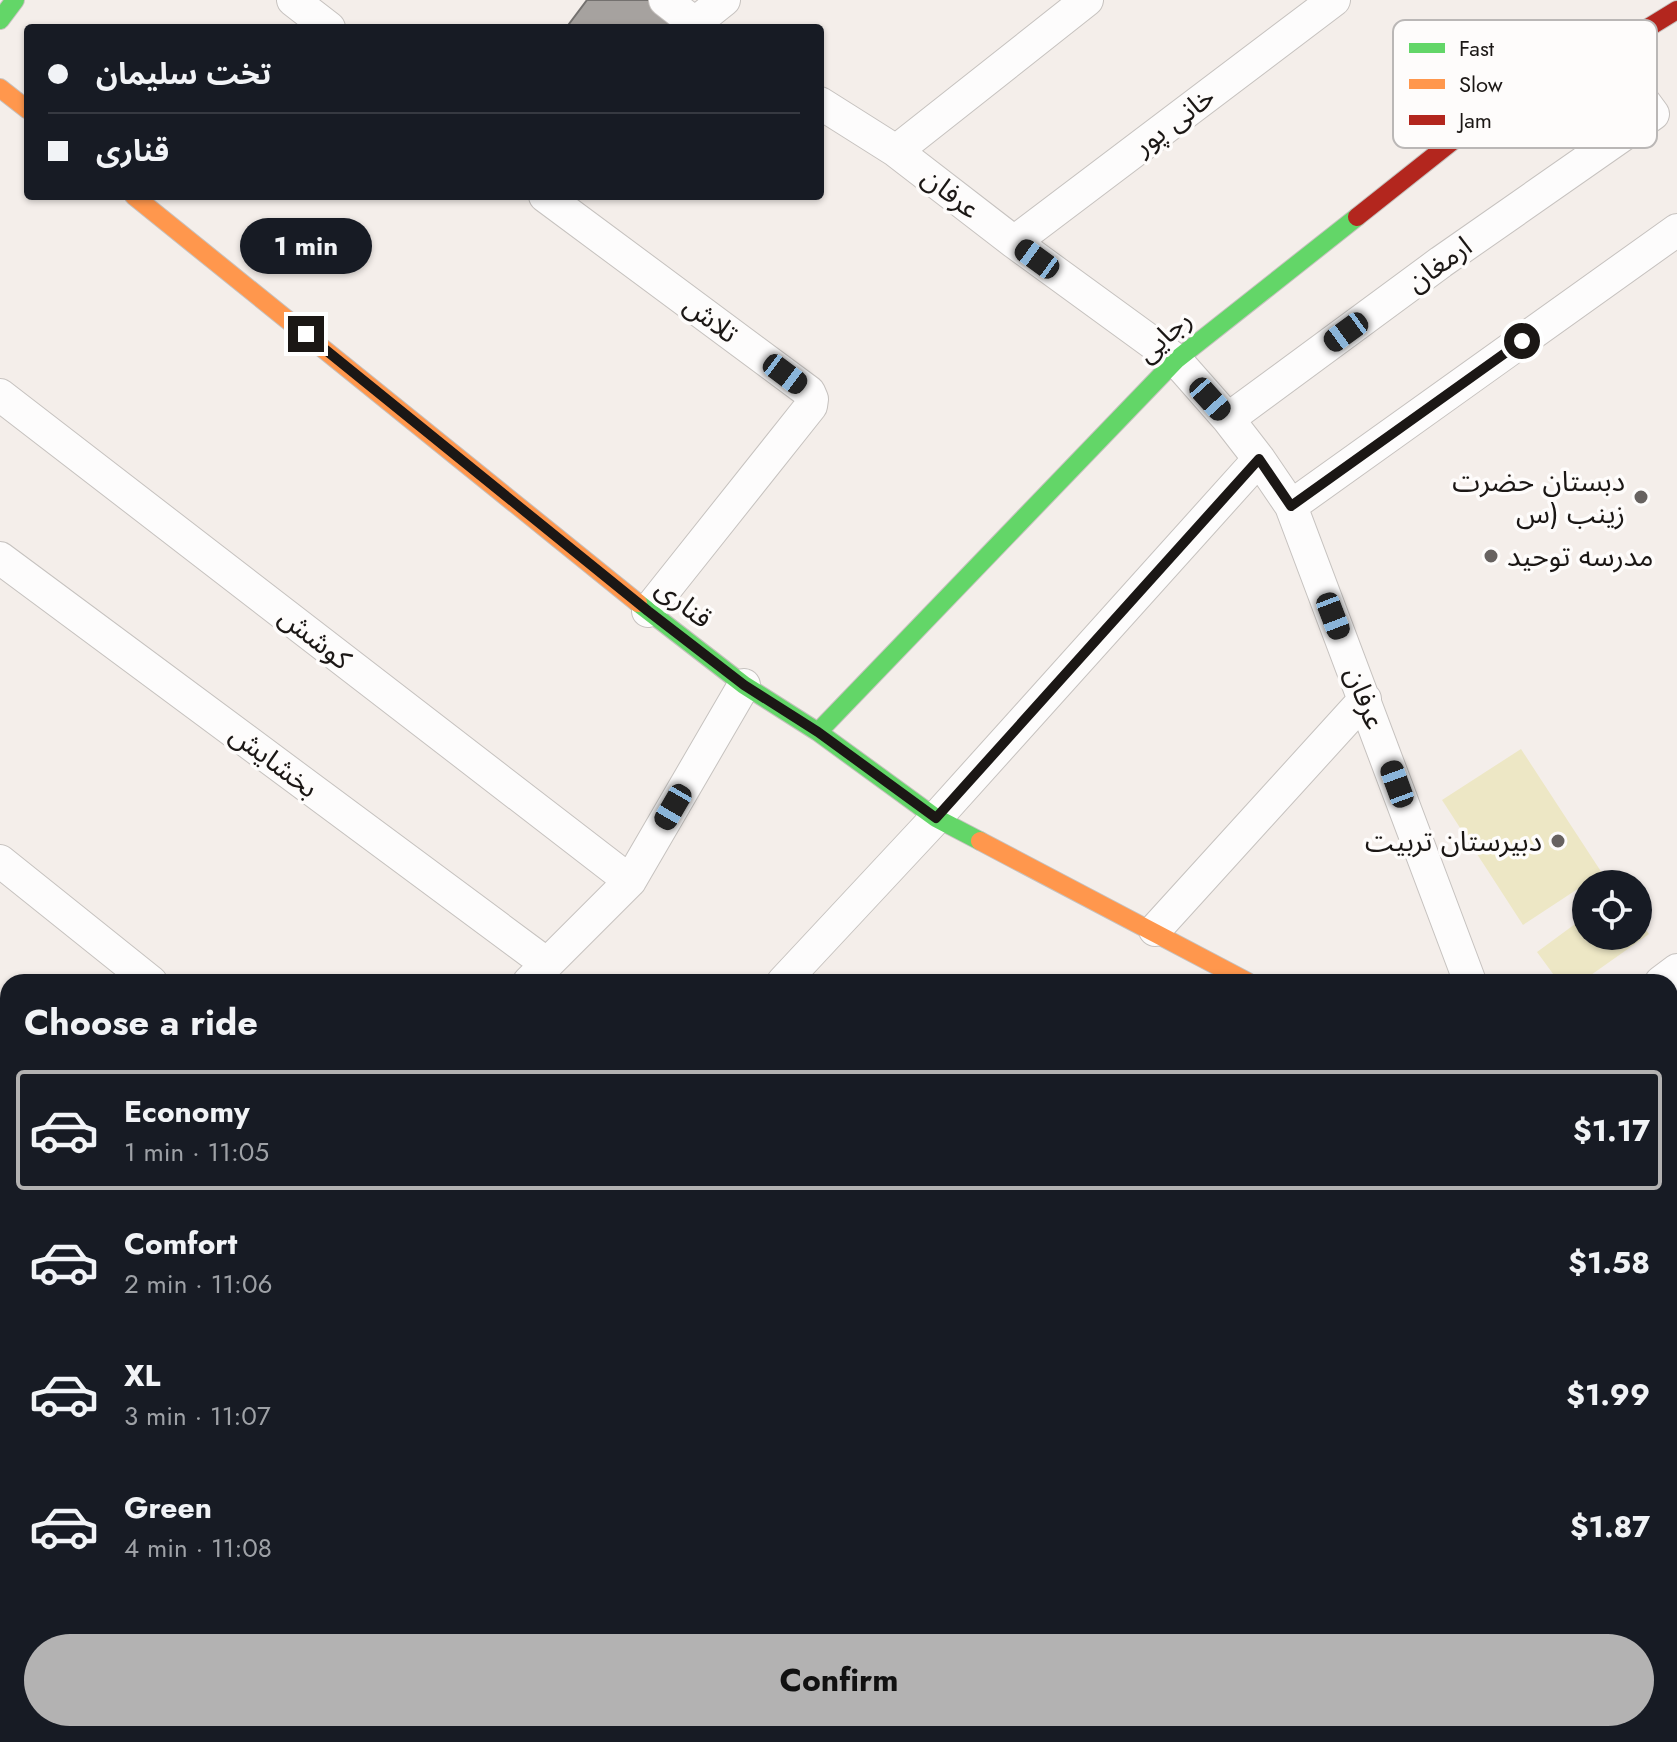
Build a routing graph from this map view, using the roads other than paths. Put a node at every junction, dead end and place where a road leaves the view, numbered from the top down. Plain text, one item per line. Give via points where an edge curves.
1 (15, 0) edge
2 (293, 0) edge
3 (665, 0) edge
4 (724, 0) edge
5 (1087, 0) edge
6 (1334, 0) edge
7 (1677, 10) edge
8 (0, 20) edge
9 (1657, 22) edge
10 (324, 24) edge
11 (695, 24) edge
12 (699, 24) edge
13 (0, 88) edge
14 (824, 106) edge
15 (24, 107) edge
16 (1444, 148) edge
17 (1604, 148) edge
18 (896, 151) junction
19 (139, 200) edge
20 (550, 200) edge
21 (1677, 230) edge
22 (1014, 242) junction
23 (1176, 360) junction
24 (0, 395) edge
25 (1228, 419) junction
26 (1259, 459) junction
27 (1291, 506) junction
28 (0, 558) edge
29 (648, 611) junction
30 (744, 685) junction
31 (1365, 699) junction
32 (818, 732) junction
33 (936, 818) junction
34 (0, 861) edge
35 (630, 881) junction
36 (1155, 930) junction
37 (538, 973) edge
38 (141, 974) edge
39 (790, 974) edge
40 (1225, 974) edge
41 (1467, 974) edge

1 - 8 street
2 - 10 street
3 - 11 street
4 - 12 street
5 - 18 street
6 - 22 street, خانی پور
7 - 9 street
13 - 15 street
14 - 18 street, عرفان
16 - 23 street, رجایی
17 - 25 street, ارمغان
18 - 22 street, عرفان
19 - 29 street, قناری
20 - 29 street, تلاش via 812,399
21 - 27 street
22 - 23 street, عرفان
23 - 25 street, عرفان
23 - 32 street, رجایی
24 - 35 street, کوشش
25 - 26 street, عرفان
26 - 27 street, عرفان
26 - 33 street
27 - 31 street, عرفان
28 - 37 street, بخشایش
29 - 30 street, قناری
30 - 32 street, قناری
30 - 35 street
31 - 36 street
31 - 41 street, عرفان
32 - 33 street, قناری
33 - 36 street, قناری
33 - 39 street
34 - 38 street
35 - 37 street
36 - 40 street, قناری

